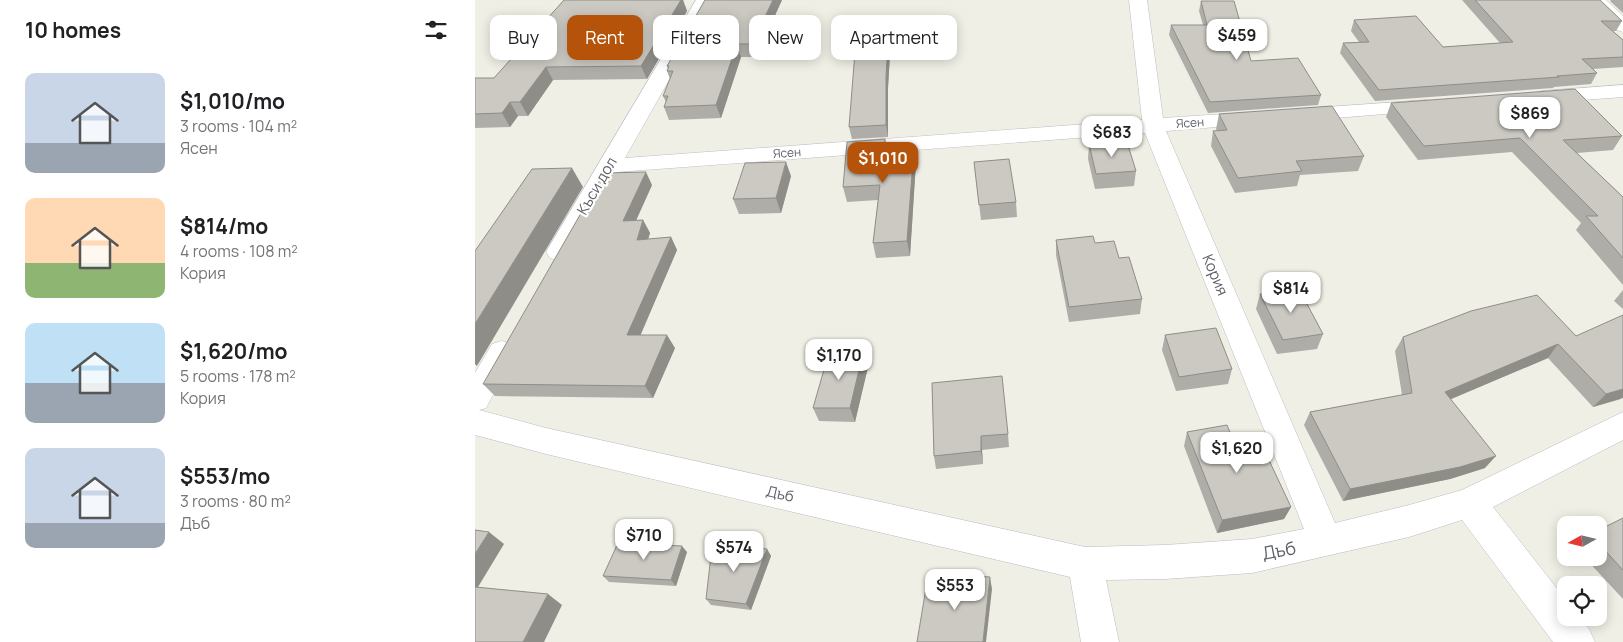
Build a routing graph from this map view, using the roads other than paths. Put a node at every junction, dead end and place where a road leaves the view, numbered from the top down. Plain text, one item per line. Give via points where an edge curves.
1 (705, 0) edge
2 (1138, 0) edge
3 (1596, 0) edge
4 (1623, 26) edge
5 (1623, 92) edge
6 (1525, 99) edge
7 (1447, 104) edge
8 (1153, 126) junction
9 (608, 166) junction
10 (549, 269) edge
11 (515, 330) edge
12 (475, 399) edge
13 (475, 422) edge
14 (1623, 425) edge
15 (1469, 503) junction
16 (1326, 541) junction
17 (1085, 564) junction
18 (1100, 642) edge
19 (1576, 642) edge

1 - 9 street, Къси дол
2 - 8 street, Кория
3 - 4 street
5 - 6 street
7 - 8 street, Ясен
8 - 9 street, Ясен
8 - 16 street, Кория
9 - 10 street, Къси дол
11 - 12 street
13 - 17 street, Дъб
14 - 15 street, Дъб
15 - 16 street, Дъб
15 - 19 street
16 - 17 street, Дъб via 1252,556
17 - 18 street

